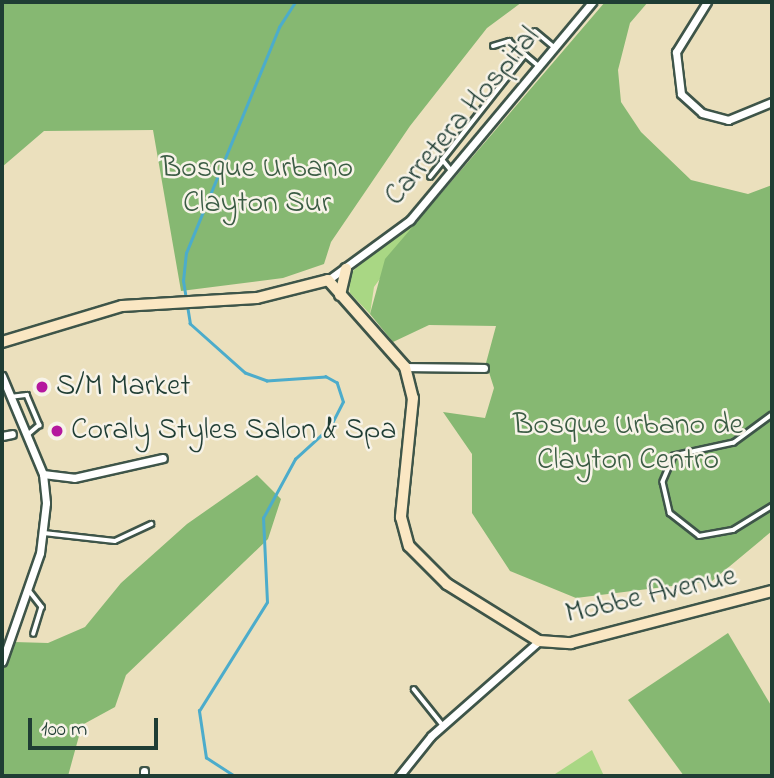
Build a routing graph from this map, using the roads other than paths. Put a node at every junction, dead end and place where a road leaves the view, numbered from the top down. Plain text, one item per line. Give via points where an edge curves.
1 (592, 2) edge
2 (707, 2) edge
3 (535, 31) dead end
4 (493, 46) dead end
5 (555, 47) junction
6 (525, 55) junction
7 (539, 66) junction
8 (772, 103) edge
9 (442, 162) junction
10 (452, 172) junction
11 (430, 177) dead end
12 (346, 269) junction
13 (328, 279) junction
14 (309, 287) junction
15 (342, 299) junction
16 (2, 342) edge
17 (405, 367) junction
18 (484, 368) dead end
19 (2, 376) edge
20 (10, 397) junction
21 (772, 415) edge
22 (12, 434) dead end
23 (2, 436) edge
24 (26, 436) junction
25 (163, 458) dead end
26 (43, 474) junction
27 (772, 506) edge
28 (151, 524) dead end
29 (44, 533) junction
30 (28, 589) junction
31 (772, 591) edge
32 (34, 634) dead end
33 (539, 641) junction
34 (2, 662) edge
35 (414, 688) dead end
36 (443, 726) junction
37 (400, 776) edge

1 - 5 street, Carretera Hospital
2 - 8 street via 676,52 681,94 702,113 728,120
3 - 5 lane
4 - 6 lane via 505,40
5 - 7 street, Carretera Hospital
6 - 7 lane
6 - 9 lane
7 - 10 street, Carretera Hospital
9 - 10 lane
9 - 11 lane
10 - 12 street, Carretera Hospital via 397,232
12 - 13 street, Carretera Hospital
12 - 15 street
13 - 14 street, Carretera Hospital
13 - 15 street
14 - 15 street
14 - 16 street, Carretera Hospital via 257,298 149,302
15 - 17 street
17 - 18 street
17 - 33 street, Mobbe Avenue via 413,398 400,507 409,546 439,579
19 - 20 street
20 - 24 street
20 - 24 lane via 25,393 40,425
21 - 27 lane via 734,443 674,456 663,482 670,513 699,536 733,530
22 - 23 street
24 - 26 street
25 - 26 street via 74,478
26 - 29 street
28 - 29 lane via 115,541
29 - 30 street
30 - 32 lane via 43,607
30 - 34 street
31 - 33 street, Mobbe Avenue via 571,643
33 - 36 street
35 - 36 lane
36 - 37 street

